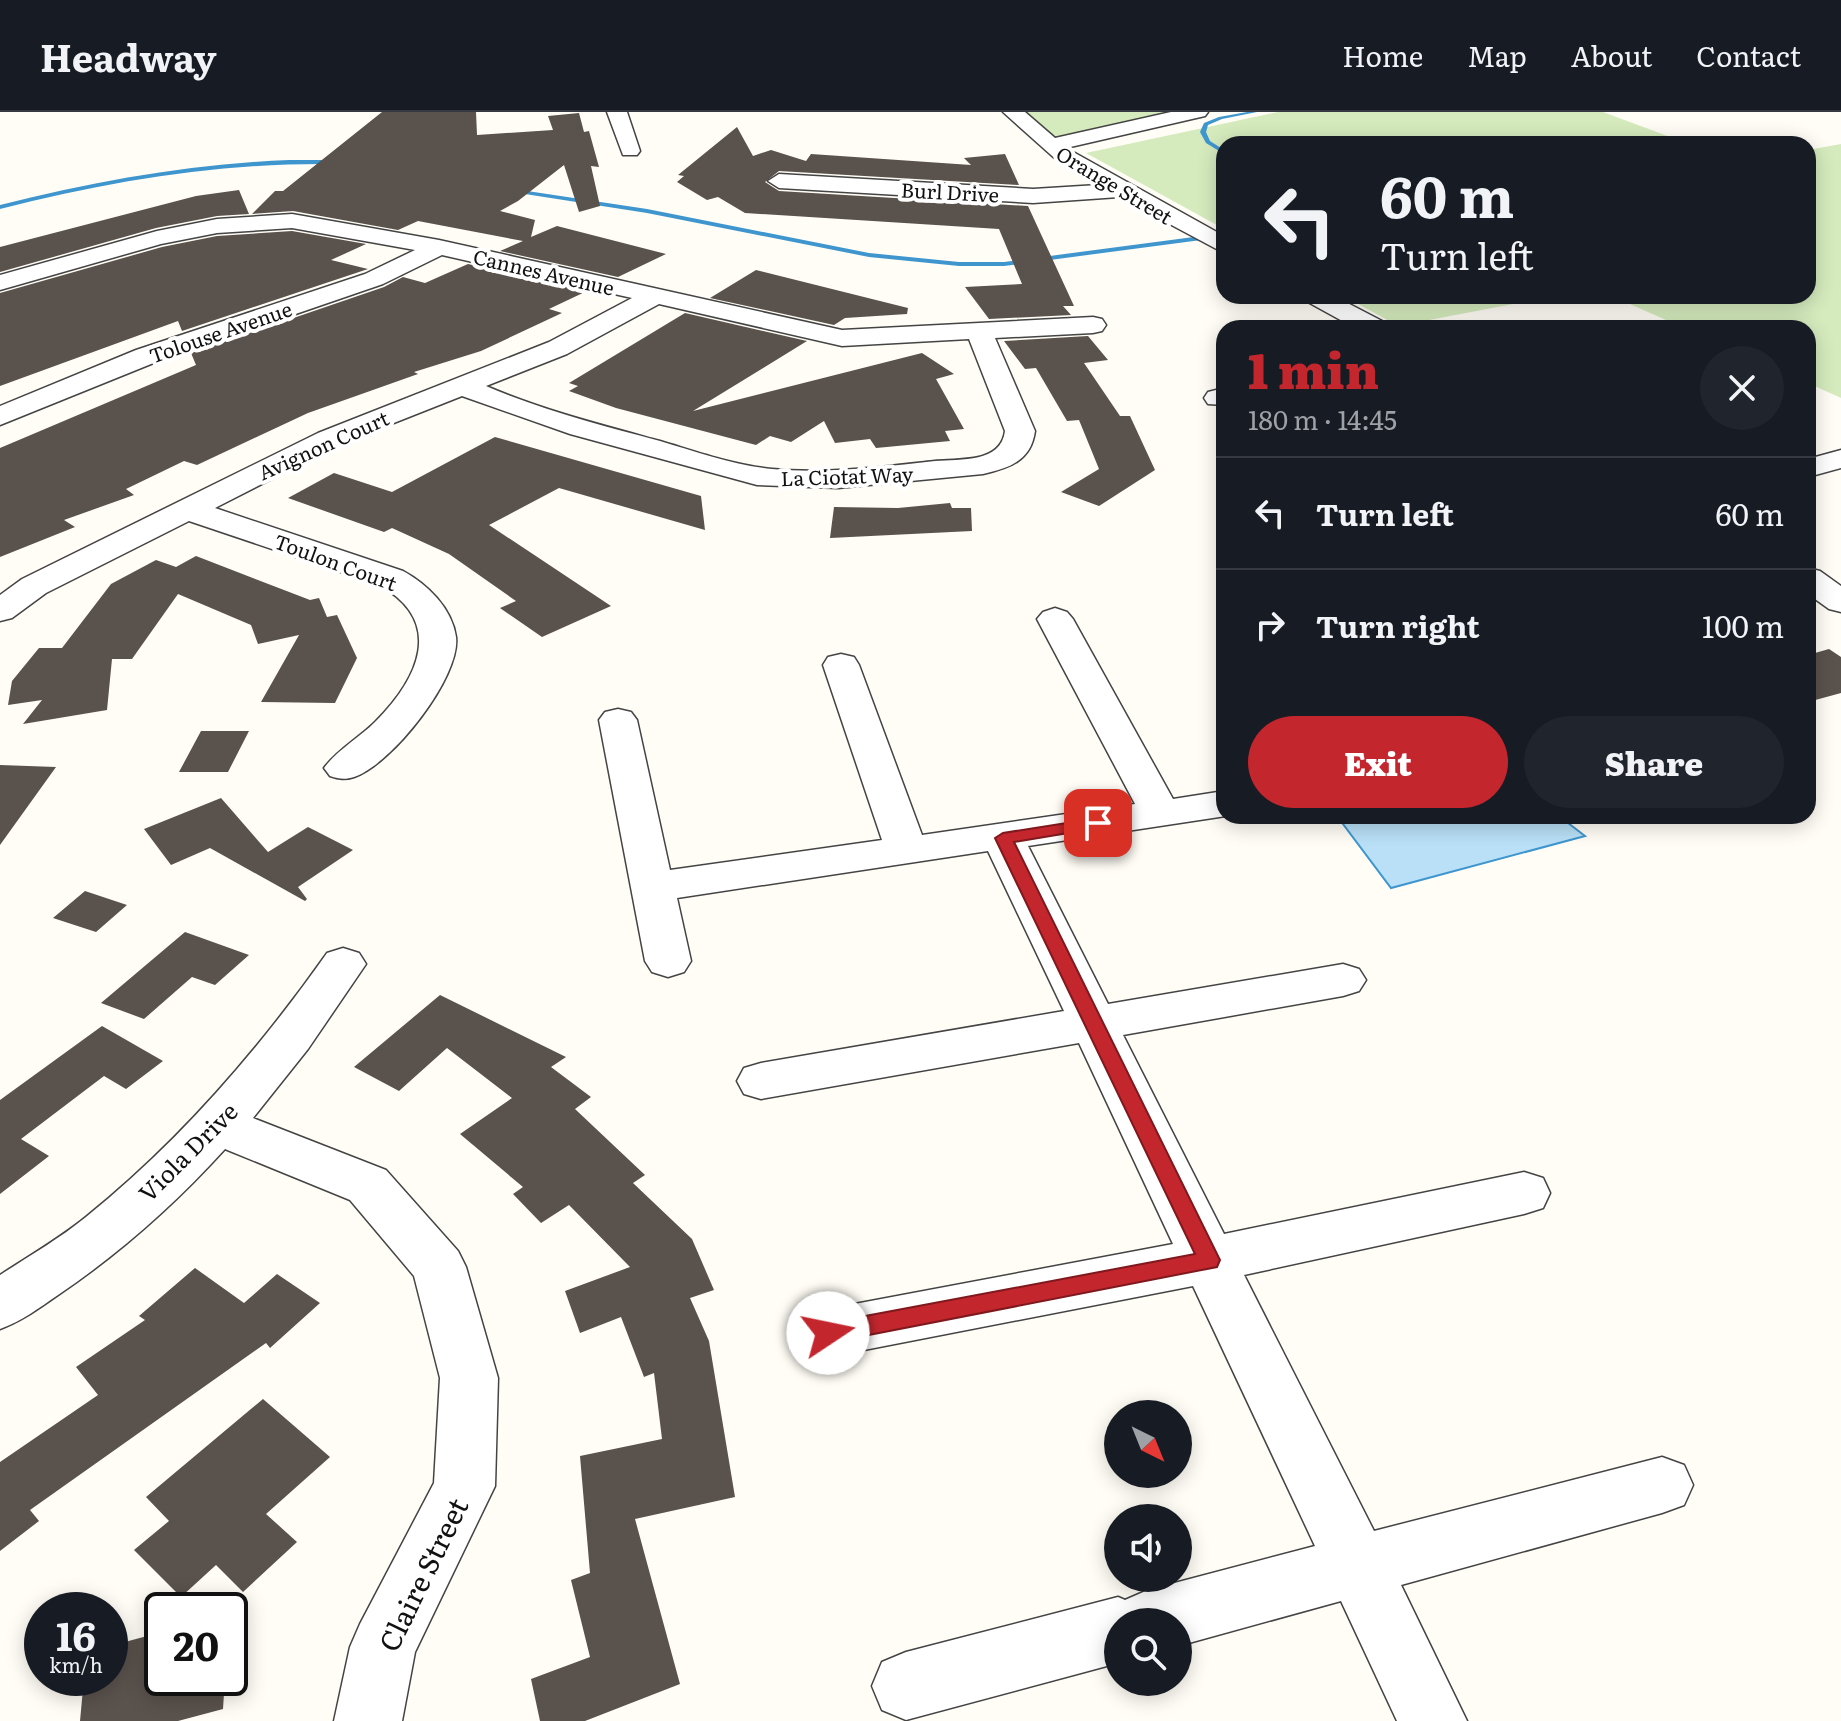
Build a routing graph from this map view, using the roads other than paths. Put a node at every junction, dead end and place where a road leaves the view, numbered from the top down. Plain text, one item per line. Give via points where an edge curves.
1 (617, 112) edge
2 (1013, 112) edge
3 (1198, 112) edge
4 (1050, 145) junction
5 (630, 151) dead end
6 (779, 181) dead end
7 (1122, 190) junction
8 (1216, 242) edge
9 (439, 247) junction
10 (0, 283) edge
11 (655, 296) junction
12 (1330, 304) edge
13 (1360, 320) edge
14 (1093, 325) dead end
15 (979, 331) junction
16 (462, 386) junction
17 (0, 416) edge
18 (1841, 459) edge
19 (1816, 466) edge
20 (185, 509) junction
21 (1816, 584) edge
22 (1841, 602) edge
23 (0, 611) edge
24 (1055, 619) dead end
25 (841, 665) dead end
26 (618, 720) dead end
27 (344, 768) dead end
28 (1216, 805) edge
29 (1161, 814) junction
30 (1003, 838) junction
31 (907, 852) junction
32 (652, 887) junction
33 (668, 961) dead end
34 (343, 964) dead end
35 (1343, 980) dead end
36 (1094, 1024) junction
37 (761, 1081) dead end
38 (218, 1125) junction
39 (1524, 1193) dead end
40 (1209, 1260) junction
41 (0, 1305) edge
42 (828, 1333) dead end
43 (1662, 1485) dead end
44 (1358, 1566) junction
45 (1192, 1610) edge
46 (1104, 1634) edge
47 (906, 1686) dead end
48 (368, 1721) edge
49 (1433, 1721) edge

1 - 5 street
2 - 4 street, Orange Street
3 - 4 street
4 - 7 street, Orange Street
6 - 7 street, Burl Drive via 1033,196
7 - 8 street, Orange Street
9 - 10 street, Cannes Avenue via 292,221 217,226
9 - 11 street, Cannes Avenue
9 - 17 street, Tolouse Avenue via 374,279 146,356
11 - 15 street, Cannes Avenue via 842,338
11 - 16 street, Avignon Court via 558,348
12 - 13 street
14 - 15 street, Cannes Avenue
15 - 16 street, La Ciotat Way via 1021,442 1004,459 965,468 858,478 771,478 519,411
16 - 20 street, Avignon Court via 328,439
18 - 19 street
20 - 23 street, Avignon Court via 34,586
20 - 27 street, Toulon Court via 375,572 407,587 423,602 440,641 435,665 402,719
21 - 22 street
24 - 29 street
25 - 31 street
26 - 32 street
28 - 29 street
29 - 30 street
30 - 31 street
30 - 36 street
31 - 32 street
32 - 33 street
34 - 38 street, Viola Drive via 308,1017
35 - 36 street
36 - 37 street
36 - 40 street
38 - 41 street, Viola Drive via 104,1232
38 - 48 street, Claire Street via 368,1185 439,1267 469,1378 464,1486 383,1647
39 - 40 street
40 - 42 street
40 - 44 street
43 - 44 street
44 - 45 street
44 - 49 street
46 - 47 street

